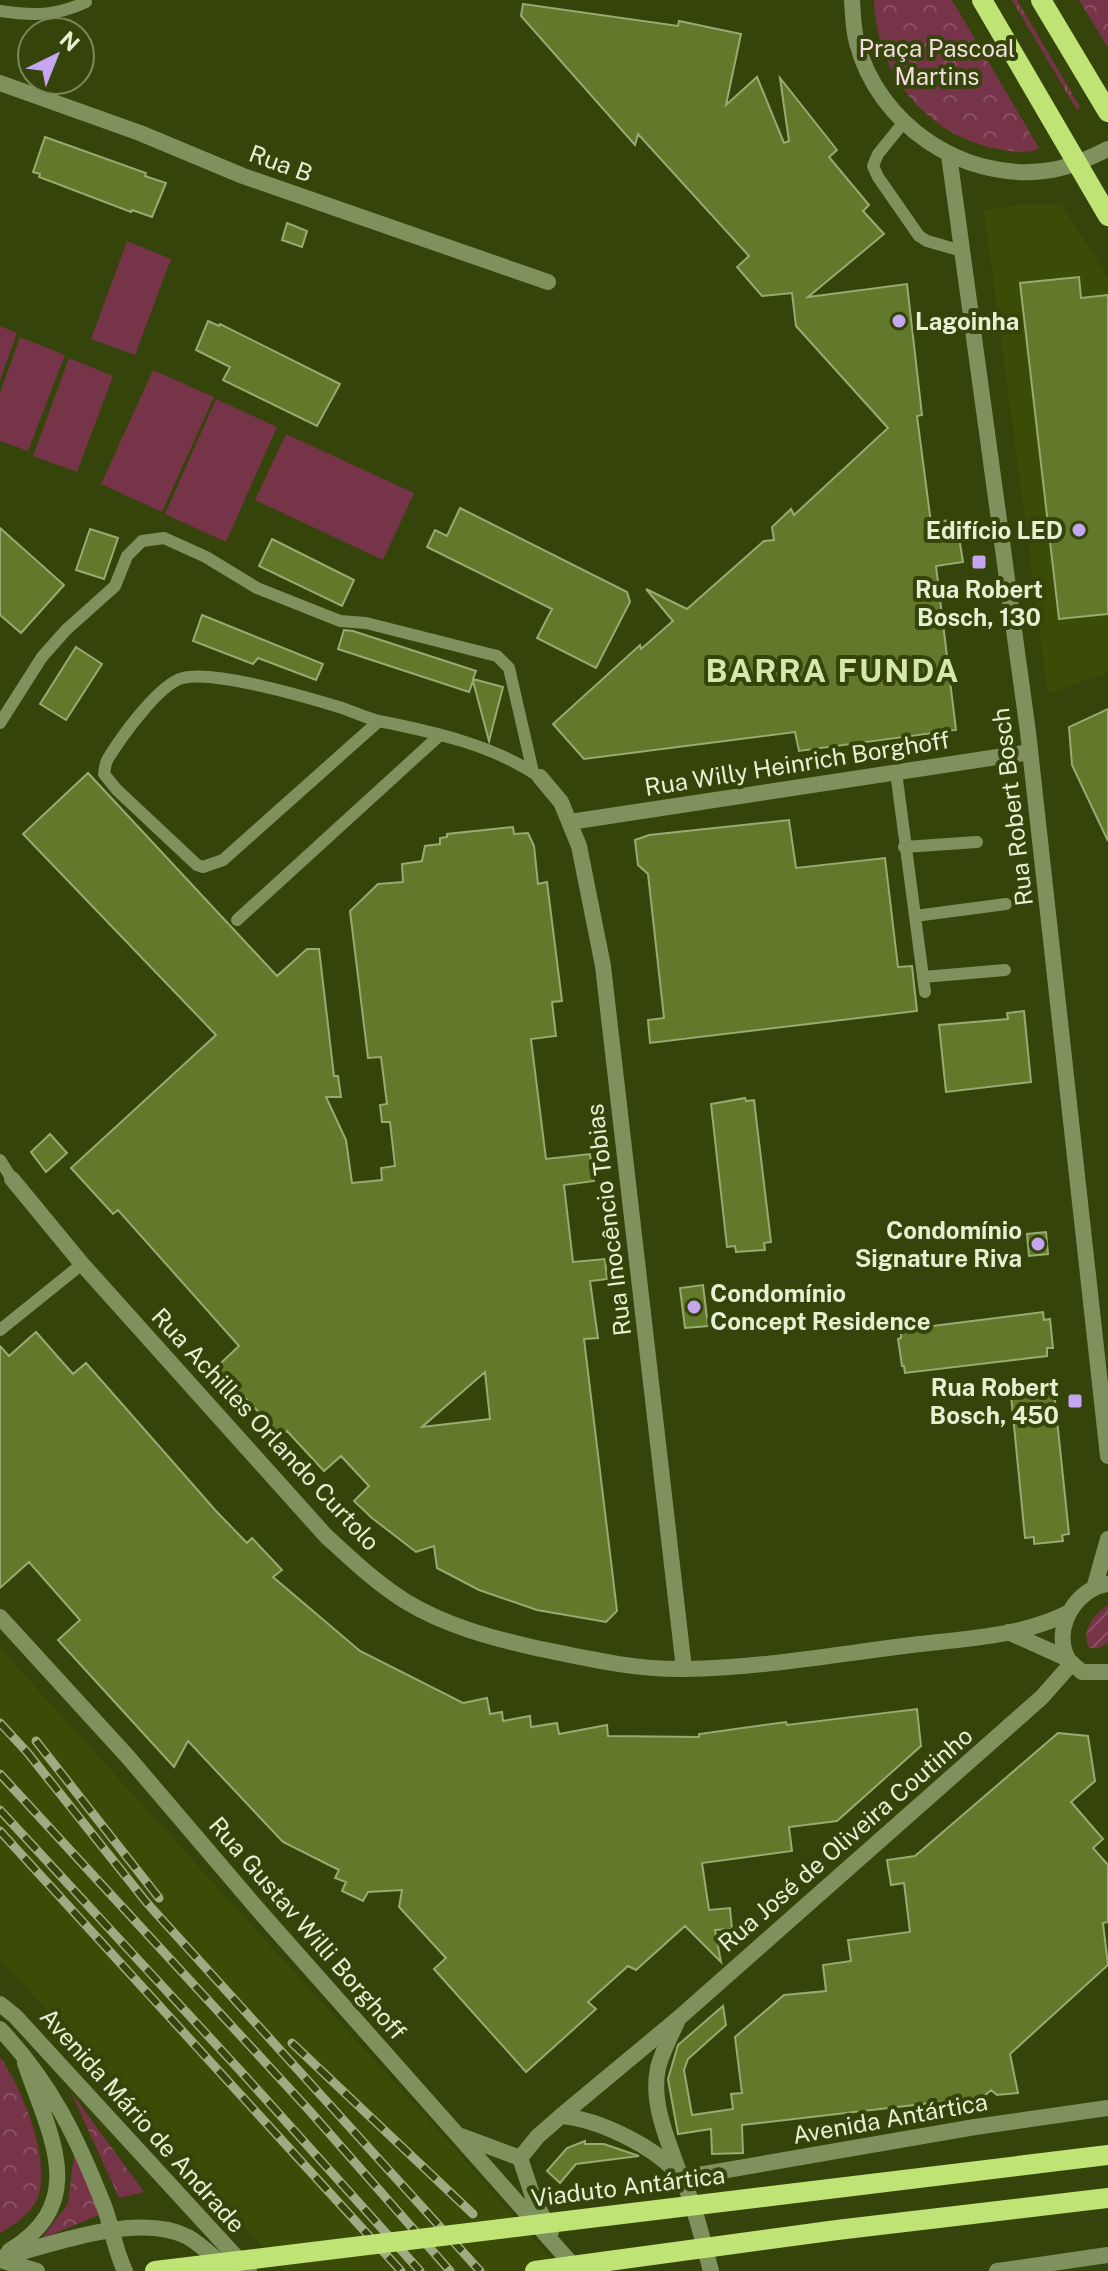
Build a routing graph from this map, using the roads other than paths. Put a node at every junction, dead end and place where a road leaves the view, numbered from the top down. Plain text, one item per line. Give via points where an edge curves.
1 (852, 0) edge
2 (982, 0) edge
3 (1041, 0) edge
4 (86, 2) dead end
5 (0, 11) edge
6 (0, 83) edge
7 (1108, 112) edge
8 (904, 122) junction
9 (1108, 149) edge
10 (949, 155) junction
11 (1078, 164) junction
12 (1108, 216) edge
13 (962, 251) junction
14 (548, 282) dead end
15 (379, 721) junction
16 (0, 723) edge
17 (440, 735) junction
18 (1030, 752) junction
19 (896, 772) junction
20 (537, 774) junction
21 (570, 822) junction
22 (977, 842) dead end
23 (904, 847) junction
24 (1006, 904) dead end
25 (915, 916) junction
26 (237, 920) dead end
27 (1005, 970) dead end
28 (923, 977) junction
29 (925, 992) dead end
30 (0, 1160) edge
31 (12, 1179) joint
32 (82, 1264) junction
33 (0, 1330) edge
34 (1108, 1456) edge
35 (1108, 1539) edge
36 (1102, 1584) edge
37 (1068, 1613) junction
38 (0, 1617) edge
39 (1007, 1632) junction
40 (1074, 1665) junction
41 (684, 1669) junction
42 (1108, 1672) edge
43 (0, 2004) edge
44 (680, 2017) junction
45 (0, 2029) edge
46 (20, 2050) junction
47 (1108, 2108) edge
48 (561, 2116) junction
49 (456, 2134) junction
50 (1108, 2155) edge
51 (520, 2158) junction
52 (681, 2178) junction
53 (1108, 2198) edge
54 (112, 2228) junction
55 (558, 2248) junction
56 (1108, 2255) edge
57 (0, 2258) edge
58 (37, 2271) edge
59 (125, 2271) edge
60 (155, 2271) edge
61 (230, 2271) edge
62 (249, 2271) edge
63 (535, 2271) edge
64 (578, 2271) edge
65 (711, 2271) edge
66 (997, 2271) edge

1 - 8 street via 857,43 876,89
2 - 11 main road
3 - 7 main road
4 - 5 lane via 63,13
6 - 14 street, Rua B via 243,176
8 - 10 street
8 - 13 lane via 873,166 919,236
9 - 11 street
10 - 11 street via 1012,172
10 - 13 street, Rua Robert Bosch
11 - 12 main road
13 - 18 street, Rua Robert Bosch
15 - 15 lane via 232,680 179,678 154,699 106,760 104,774 203,867 223,860
15 - 17 lane
16 - 20 lane via 42,657 115,586 127,556 142,541 164,538 257,588 340,621 497,656 509,668
17 - 20 lane via 498,754
17 - 26 lane
18 - 19 street, Rua Willy Heinrich Borghoff
18 - 34 street, Rua Robert Bosch
19 - 21 street, Rua Willy Heinrich Borghoff
19 - 23 lane
20 - 21 street, Rua Inocêncio Tobias
21 - 41 street, Rua Inocêncio Tobias via 603,966
22 - 23 lane
23 - 25 lane
24 - 25 lane
25 - 28 lane
27 - 28 lane
28 - 29 lane
30 - 31 lane
31 - 32 street, Rua Achilles Orlando Curtolo
32 - 33 lane
32 - 41 street, Rua Achilles Orlando Curtolo via 326,1536 406,1602 476,1633 515,1643 618,1664
35 - 36 street
36 - 37 street
37 - 39 street, Rua Achilles Orlando Curtolo
37 - 40 street via 1064,1631
38 - 49 street, Rua Gustav Willi Borghoff
39 - 40 street
39 - 41 street, Rua Achilles Orlando Curtolo
40 - 42 street
40 - 44 street, Rua José de Oliveira Coutinho
43 - 62 street, Avenida Mário de Andrade
44 - 48 street, Rua José de Oliveira Coutinho
44 - 52 street, Rua José de Oliveira Coutinho via 658,2068 656,2089
45 - 46 street, Avenida Mário de Andrade
46 - 54 street, Avenida Mário de Andrade via 64,2114
46 - 57 street via 59,2177 49,2216 26,2241
47 - 52 street, Avenida Antártica
48 - 51 street
48 - 52 street via 584,2119 632,2140
49 - 51 street
49 - 55 street, Rua Gustav Willi Borghoff
50 - 60 main road, Viaduto Antártica, bridge
51 - 55 street
52 - 65 street
53 - 63 main road, bridge
54 - 57 street
54 - 59 street, Avenida Mário de Andrade
54 - 61 street via 184,2235
55 - 64 street, Rua Gustav Willi Borghoff
56 - 66 street
57 - 58 street

